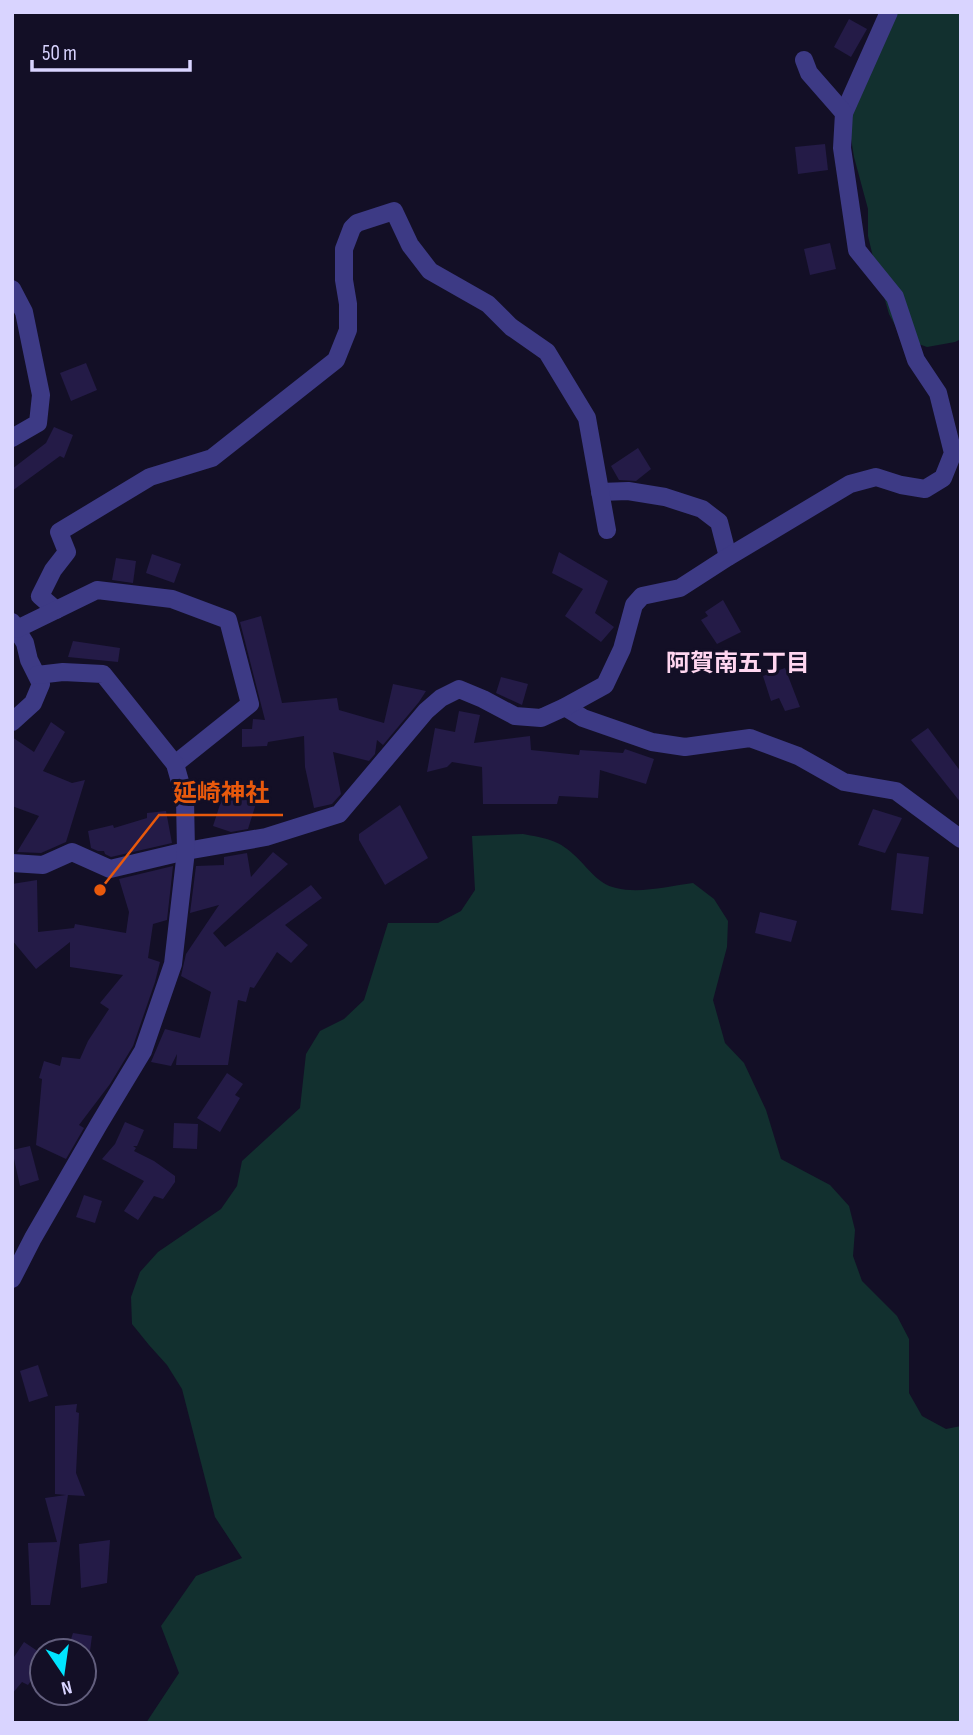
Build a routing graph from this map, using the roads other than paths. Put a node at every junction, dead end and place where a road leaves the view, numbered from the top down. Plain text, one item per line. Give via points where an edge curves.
1 (889, 12) edge
2 (804, 60) dead end
3 (844, 113) junction
4 (14, 298) edge
5 (12, 438) edge
6 (600, 492) junction
7 (607, 530) dead end
8 (727, 557) junction
9 (56, 610) junction
10 (15, 625) edge
11 (37, 675) junction
12 (565, 707) junction
13 (12, 722) edge
14 (175, 764) junction
15 (961, 839) edge
16 (186, 851) junction
17 (12, 863) edge
18 (12, 1279) edge

1 - 3 street
2 - 3 street via 809,73
3 - 8 street via 842,148 858,250 895,297 916,360 938,393 953,453 943,478 925,489 876,477 850,484
4 - 5 street via 24,312 41,395 38,423
6 - 7 street
6 - 8 street via 628,491 702,509 719,522
6 - 9 street via 587,418 547,352 488,304 429,271 394,211 352,228 344,249 348,330 336,360 212,458 150,477 59,532 67,552 40,596
8 - 12 street via 680,588 642,596 634,605 622,649 605,685
9 - 10 street
9 - 14 street via 97,590 172,599 228,620 250,704
10 - 11 street
11 - 13 street via 41,684 33,703
11 - 14 street via 103,674
12 - 15 street via 652,742 685,747 750,738 798,756 844,782 896,791
12 - 16 street via 541,718 515,716 459,690 426,711 339,814 266,837
14 - 16 street via 185,799
16 - 17 street via 110,869 72,852 43,865
16 - 18 street via 173,964 143,1051

